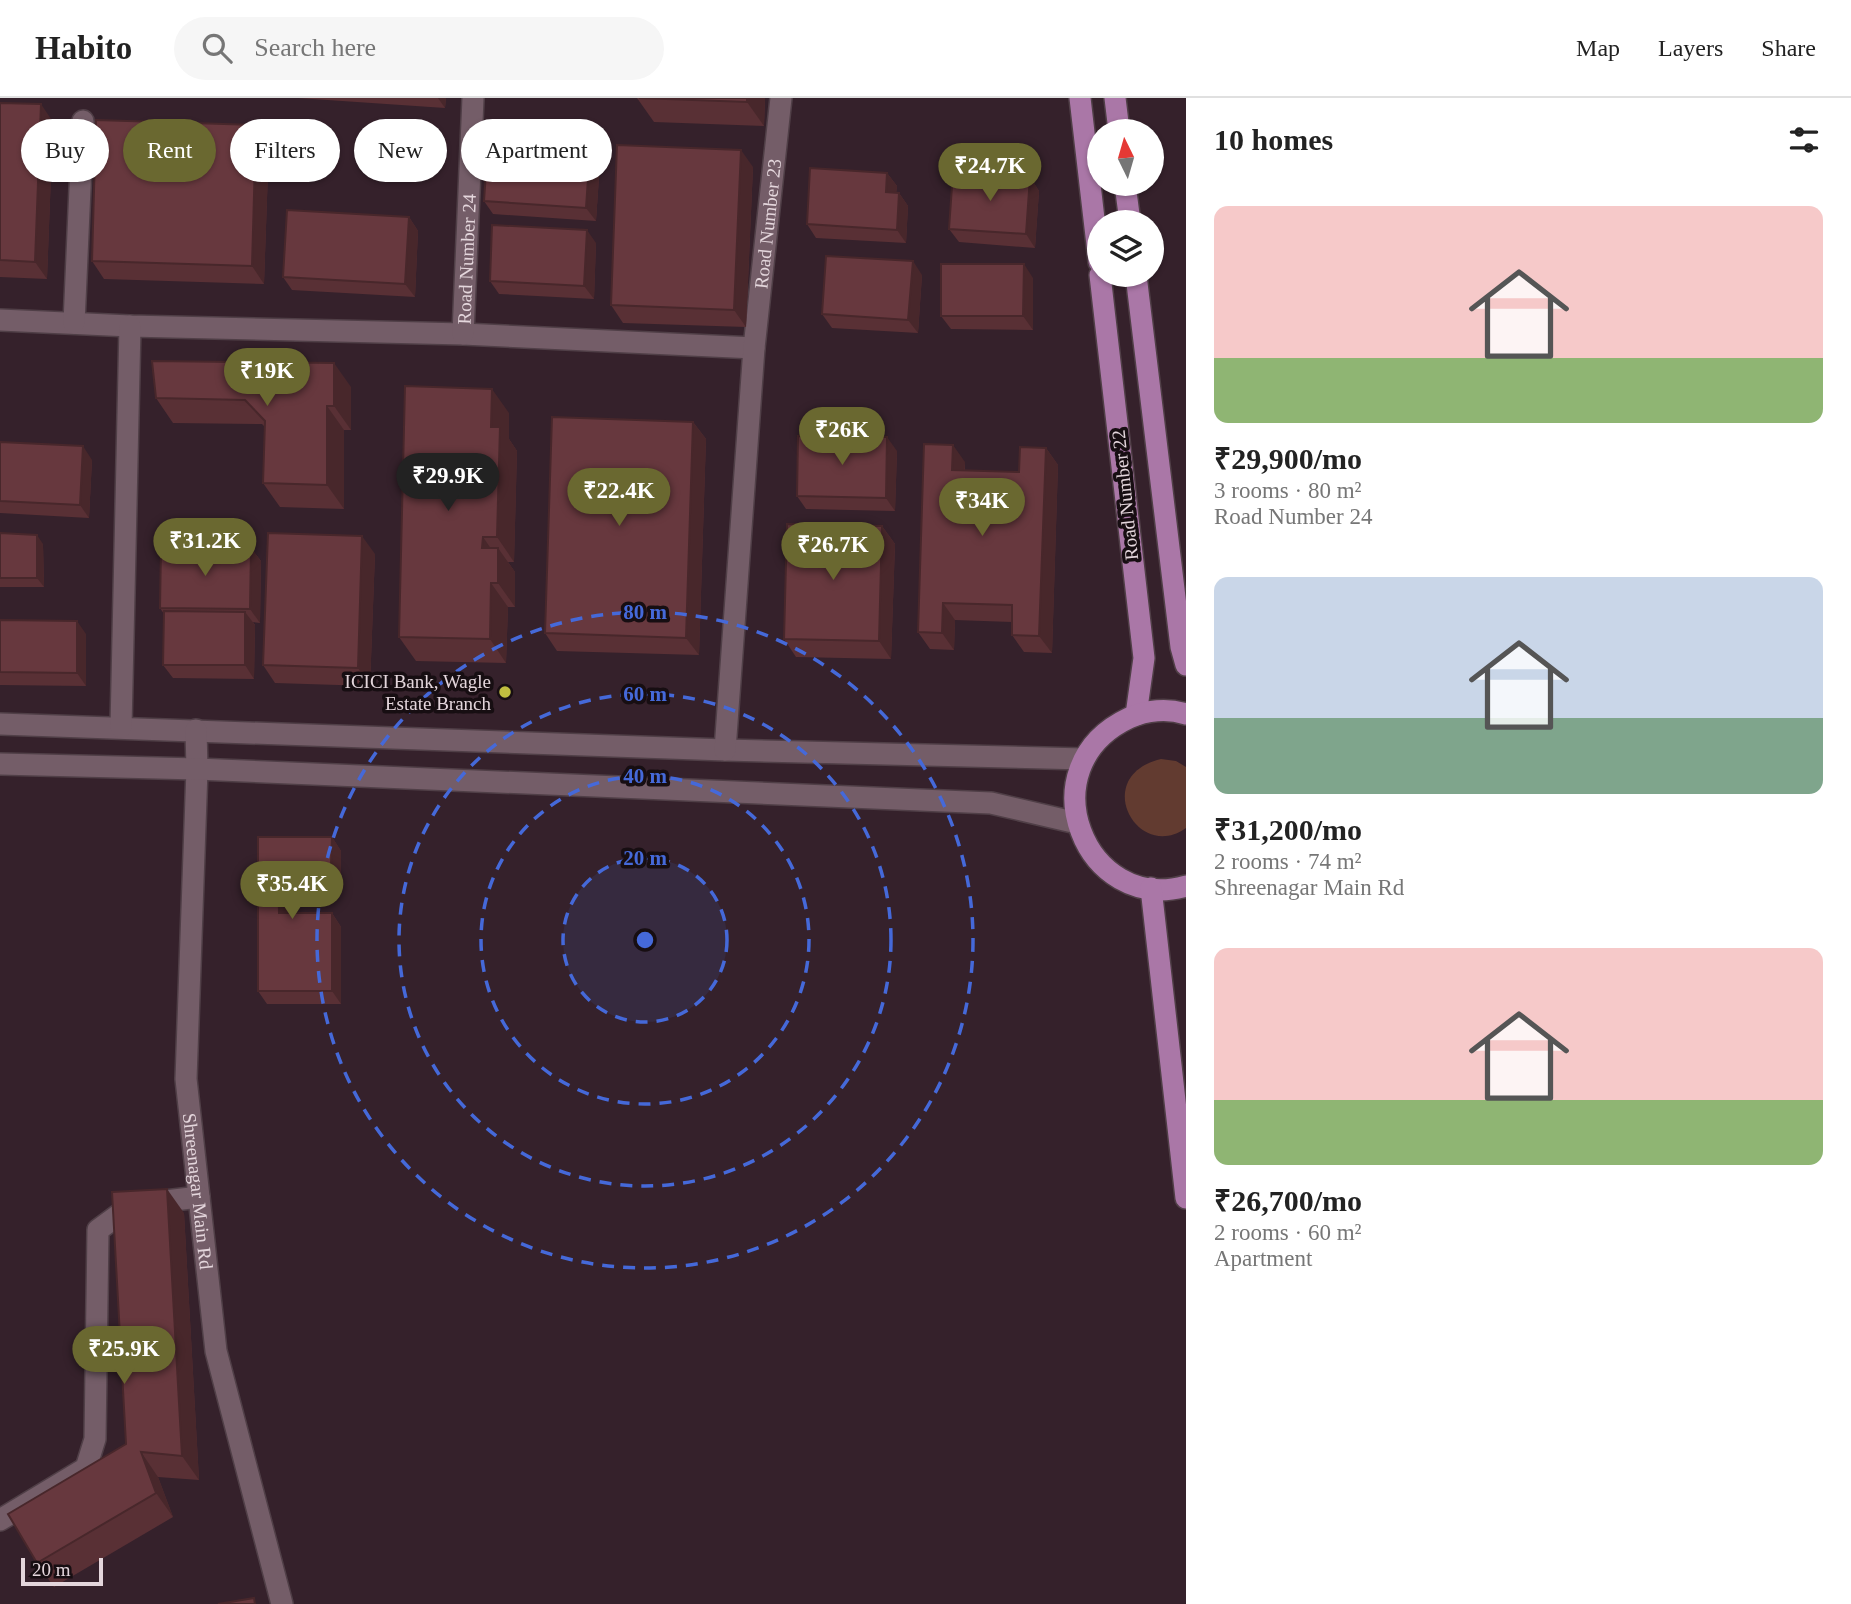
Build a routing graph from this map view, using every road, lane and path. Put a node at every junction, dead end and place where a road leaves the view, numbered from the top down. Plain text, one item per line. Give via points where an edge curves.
1 (473, 98) edge
2 (780, 98) edge
3 (1080, 98) edge
4 (1115, 98) edge
5 (1118, 119) edge
6 (80, 182) edge
7 (1093, 210) edge
8 (1101, 287) edge
9 (1137, 287) edge
10 (0, 320) edge
11 (74, 323) junction
12 (130, 326) junction
13 (463, 334) junction
14 (754, 348) junction
15 (1186, 665) edge
16 (1186, 713) edge
17 (1136, 715) junction
18 (0, 724) edge
19 (121, 727) junction
20 (196, 730) junction
21 (725, 750) junction
22 (1084, 759) junction
23 (0, 764) edge
24 (197, 769) junction
25 (1077, 824) junction
26 (1186, 886) edge
27 (1151, 888) junction
28 (199, 1197) junction
29 (1186, 1198) edge
30 (0, 1520) edge
31 (282, 1604) edge

1 - 13 street, Road Number 24
2 - 14 street, Road Number 23
3 - 7 main road
4 - 5 main road
6 - 11 street
8 - 17 main road, Road Number 22 via 1143,657
9 - 15 main road, Road Number 22
10 - 11 street
11 - 12 street
12 - 13 street
12 - 19 street
13 - 14 street
14 - 21 street, Road Number 23
16 - 17 main road via 1158,710
17 - 22 main road via 1106,732
18 - 19 street
19 - 20 street
20 - 21 street
20 - 24 street, Shreenagar Main Rd
21 - 22 street
22 - 25 main road via 1076,780
23 - 24 street
24 - 25 street via 991,803
24 - 28 street, Shreenagar Main Rd via 186,1079
25 - 27 main road via 1087,847 1104,867 1126,881
26 - 27 main road
27 - 29 main road
28 - 30 street via 132,1205 98,1230 96,1439 86,1468
28 - 31 street, Shreenagar Main Rd via 216,1351

